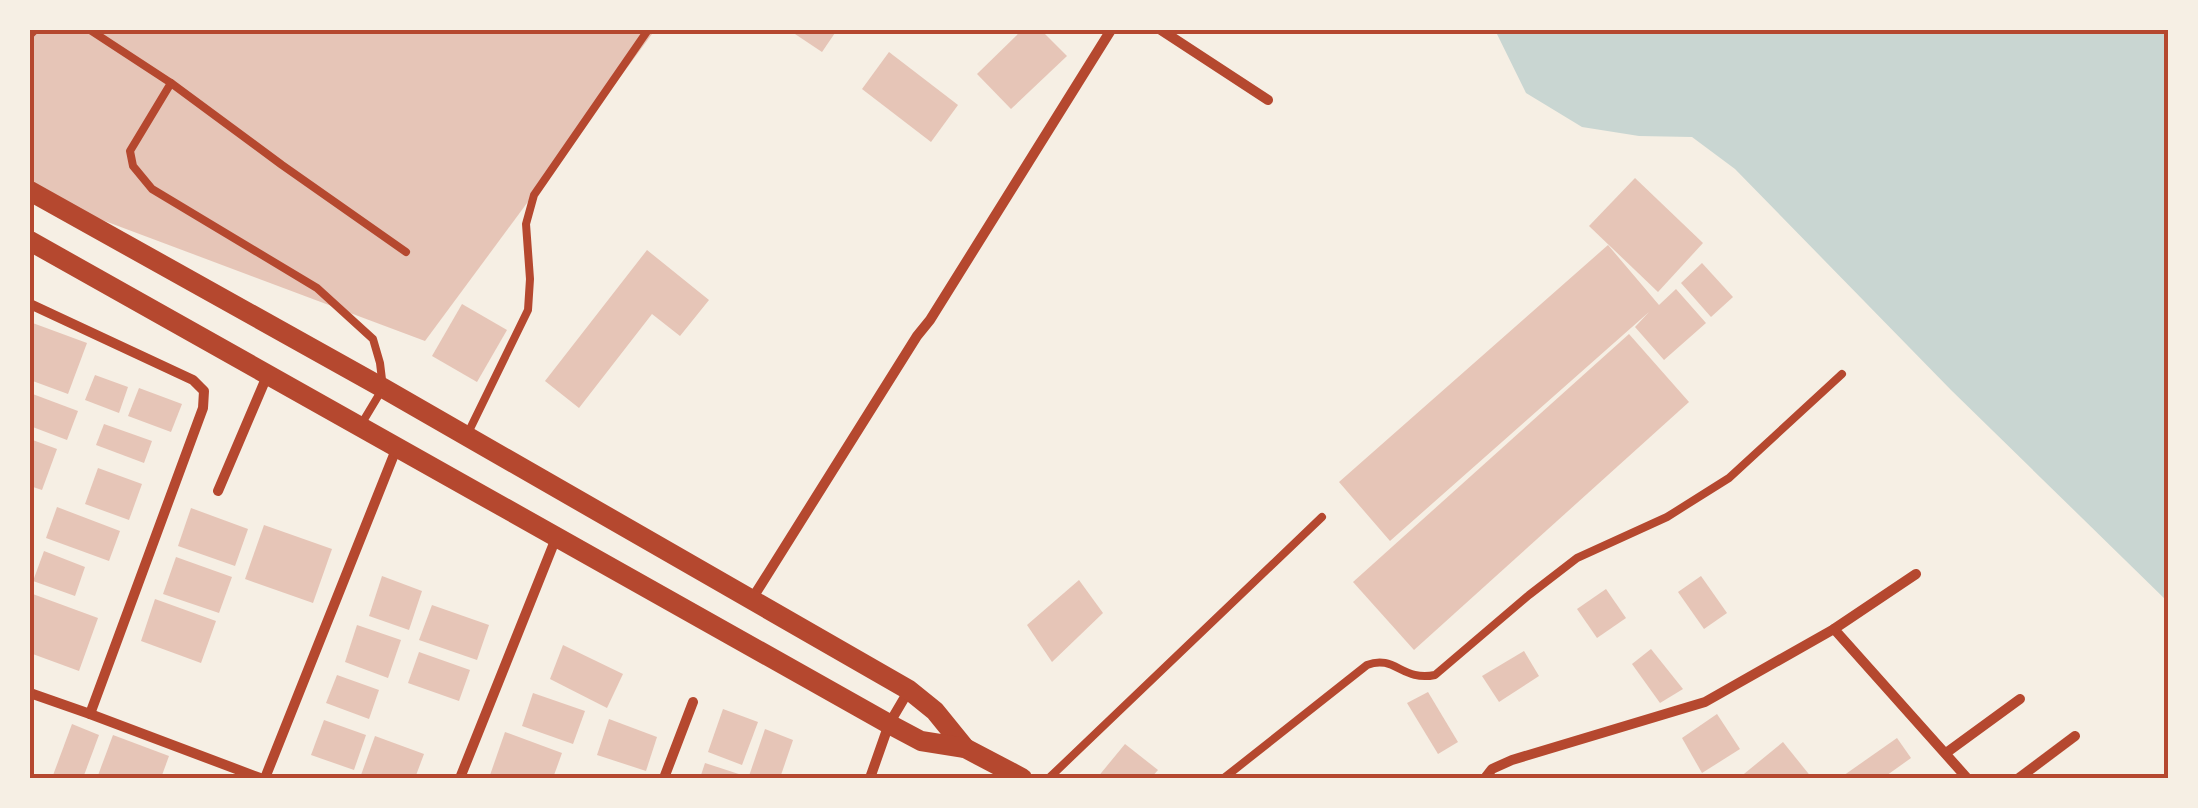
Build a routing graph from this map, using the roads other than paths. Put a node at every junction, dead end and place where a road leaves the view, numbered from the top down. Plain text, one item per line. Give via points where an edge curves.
1 (90, 30) edge
2 (648, 30) edge
3 (1112, 30) edge
4 (1162, 30) edge
5 (171, 83) junction
6 (1268, 100) dead end
7 (32, 197) edge
8 (30, 241) edge
9 (406, 252) dead end
10 (30, 304) edge
11 (1842, 374) dead end
12 (267, 376) junction
13 (382, 388) junction
14 (360, 426) junction
15 (466, 437) junction
16 (397, 447) junction
17 (218, 491) dead end
18 (1322, 517) dead end
19 (557, 536) junction
20 (1916, 574) dead end
21 (751, 600) junction
22 (1834, 629) junction
23 (909, 690) junction
24 (30, 694) edge
25 (2020, 699) dead end
26 (694, 702) dead end
27 (90, 714) junction
28 (889, 724) junction
29 (2076, 736) dead end
30 (965, 748) junction
31 (1946, 754) junction
32 (263, 778) edge
33 (460, 778) edge
34 (664, 778) edge
35 (870, 778) edge
36 (1022, 778) edge
37 (1049, 778) edge
38 (1224, 778) edge
39 (1485, 778) edge
40 (1967, 778) edge
41 (2019, 778) edge

1 - 5 lane
2 - 15 lane via 534,195 526,224 528,310
3 - 21 street
4 - 6 street
5 - 9 lane
5 - 13 lane via 130,151 134,166 152,189 317,288 373,339
7 - 13 main road
8 - 12 main road
10 - 27 street via 204,391
11 - 38 lane via 1730,478 1667,517 1577,558 1435,676 1411,676 1373,662
12 - 14 main road
12 - 17 street
13 - 14 lane
13 - 15 main road
14 - 16 main road
15 - 21 main road
16 - 19 main road
16 - 32 street
18 - 37 lane
19 - 28 main road
19 - 33 street
20 - 22 street
21 - 23 main road
22 - 31 street
22 - 39 street via 1705,702 1512,760
23 - 28 street
23 - 30 main road
24 - 27 street
25 - 31 street
26 - 34 street
27 - 32 street
28 - 30 main road via 921,741
28 - 35 street
29 - 41 street
30 - 36 main road
31 - 40 street

